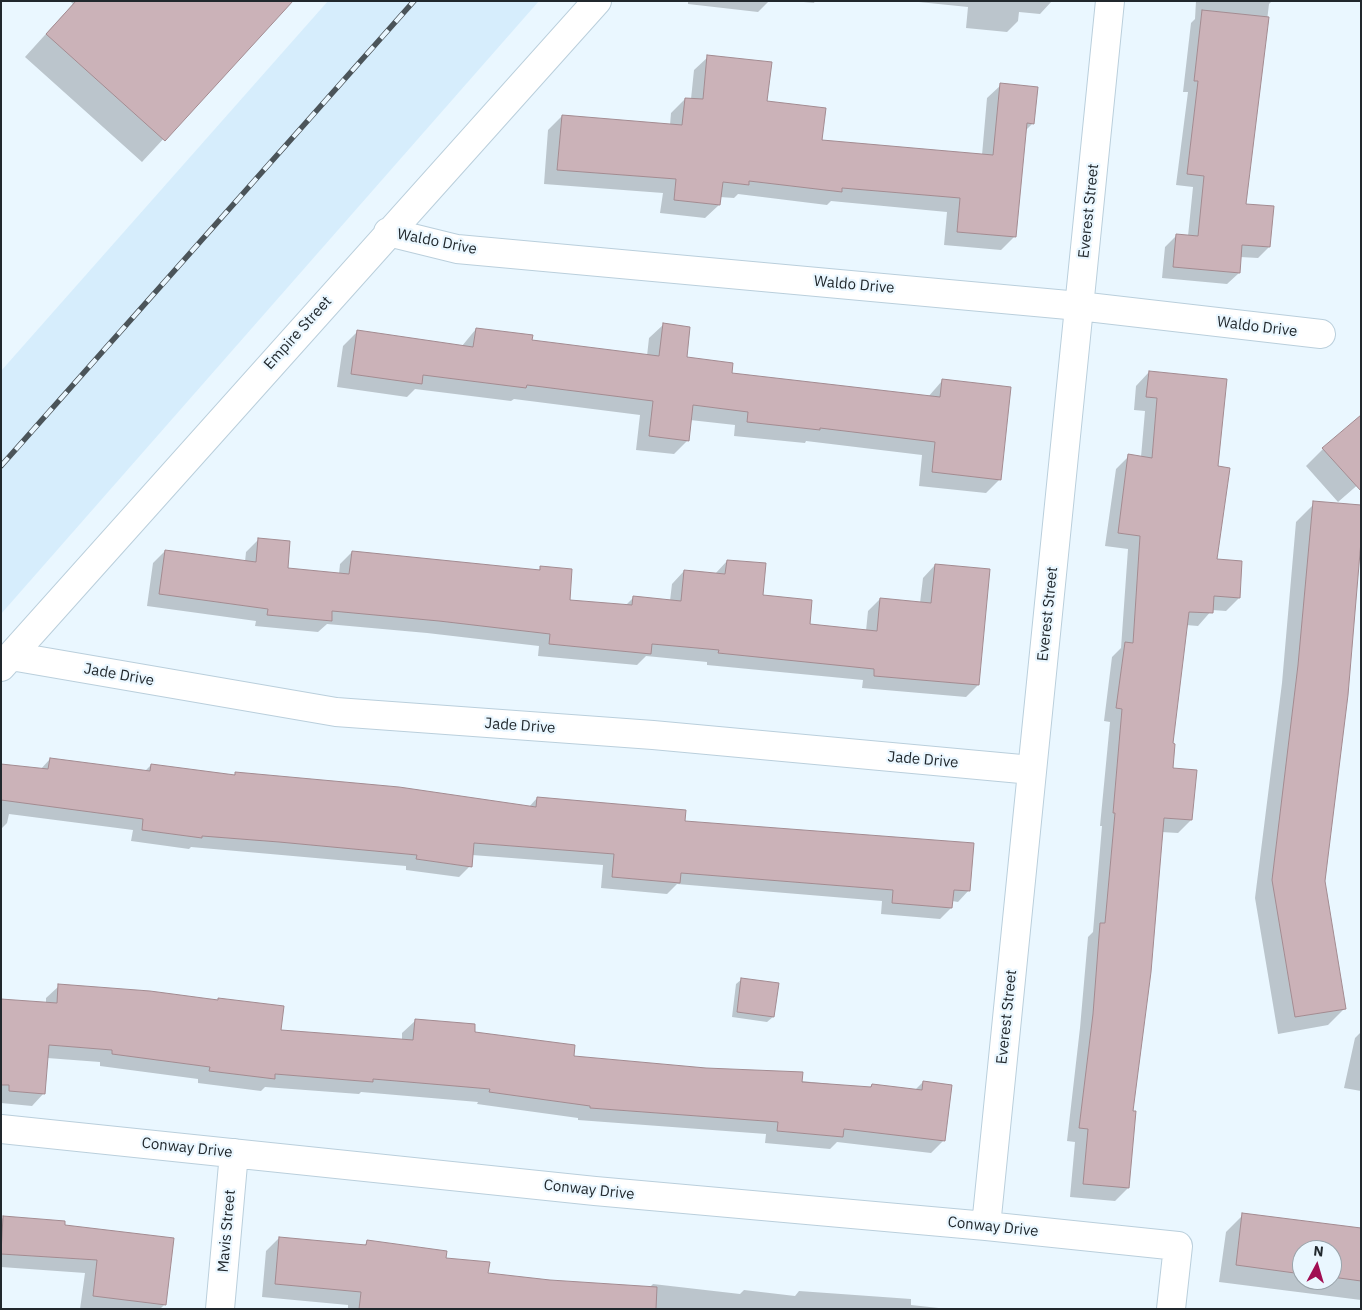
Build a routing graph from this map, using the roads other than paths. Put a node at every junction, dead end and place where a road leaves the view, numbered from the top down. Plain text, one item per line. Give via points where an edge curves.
1 (597, 1) edge
2 (1110, 1) edge
3 (388, 232) junction
4 (1079, 306) junction
5 (1321, 334) dead end
6 (6, 662) edge
7 (1032, 770) junction
8 (1, 1129) edge
9 (234, 1153) junction
10 (986, 1226) junction
11 (220, 1309) edge
12 (1171, 1309) edge

1 - 3 street, Empire Street
2 - 4 street, Everest Street
3 - 4 street, Waldo Drive via 457,249
3 - 6 street, Empire Street
4 - 5 street, Waldo Drive
4 - 7 street, Everest Street
6 - 7 street, Jade Drive via 336,712 653,735
7 - 10 street, Everest Street
8 - 9 street, Conway Drive
9 - 10 street, Conway Drive via 595,1192
9 - 11 street, Mavis Street
10 - 12 street, Conway Drive via 1178,1246

